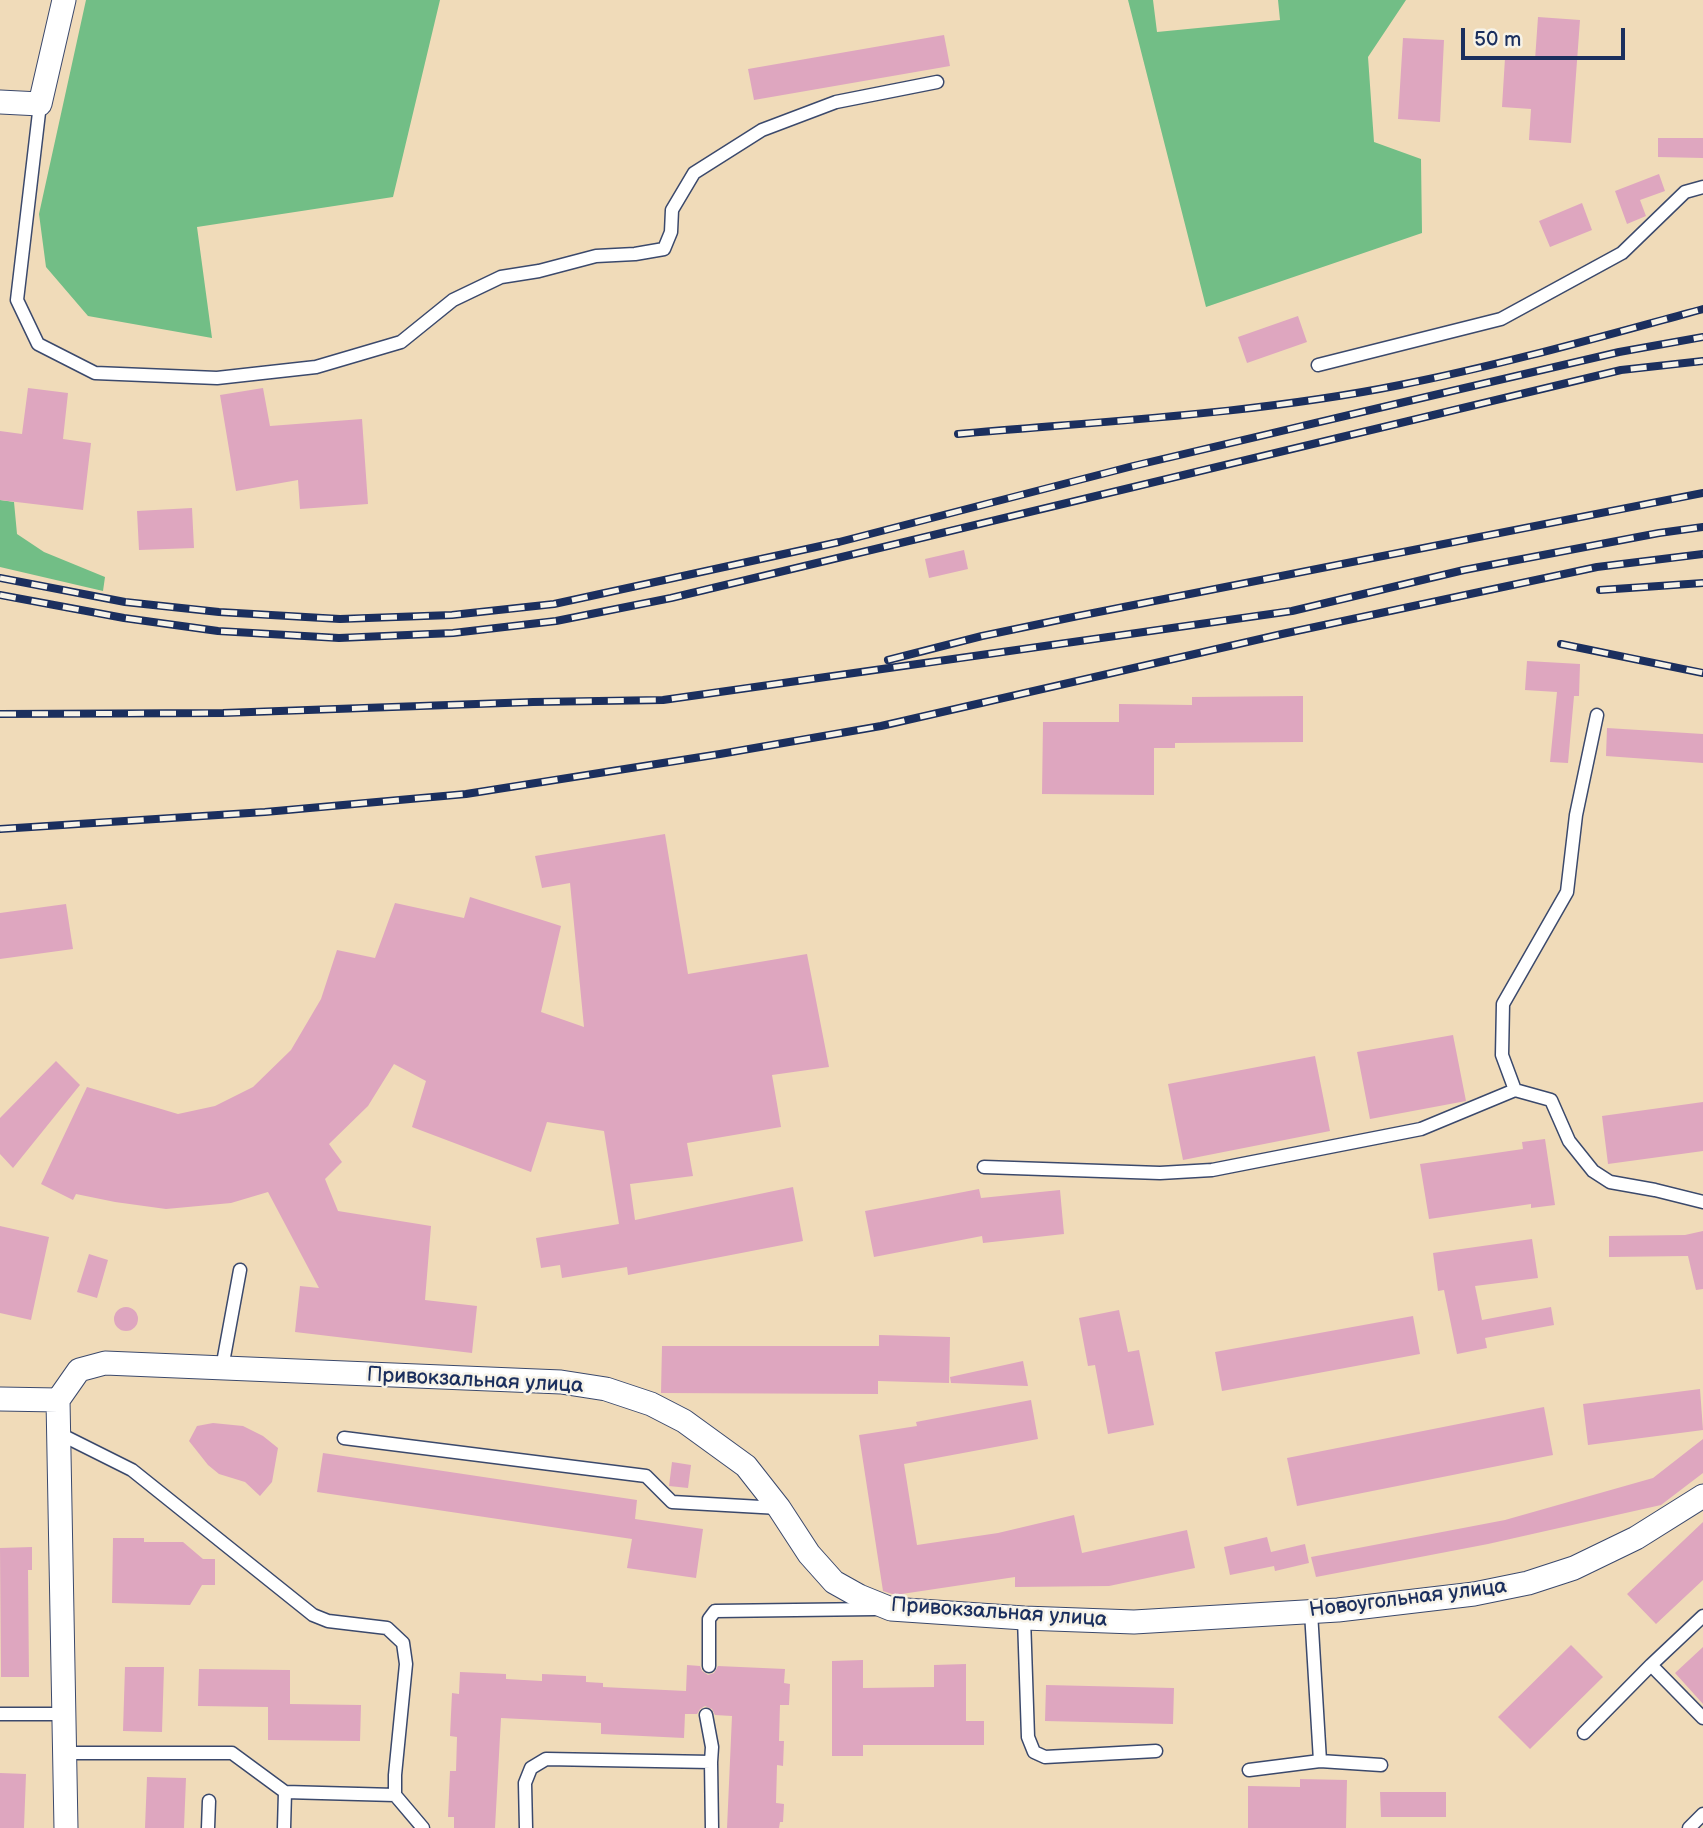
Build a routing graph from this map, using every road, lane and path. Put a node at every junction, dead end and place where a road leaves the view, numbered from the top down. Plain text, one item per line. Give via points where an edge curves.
1 (64, 0) edge
2 (937, 82) dead end
3 (0, 102) edge
4 (40, 104) junction
5 (1703, 187) edge
6 (1318, 365) dead end
7 (1597, 715) dead end
8 (1515, 1090) junction
9 (984, 1167) dead end
10 (1703, 1202) edge
11 (240, 1270) dead end
12 (222, 1368) junction
13 (0, 1399) edge
14 (58, 1400) junction
15 (58, 1433) junction
16 (344, 1438) dead end
17 (1703, 1496) edge
18 (779, 1508) junction
19 (891, 1609) junction
20 (1311, 1612) junction
21 (1703, 1616) edge
22 (1024, 1618) junction
23 (1133, 1622) joint
24 (1651, 1665) junction
25 (709, 1666) dead end
26 (0, 1714) edge
27 (64, 1714) junction
28 (706, 1715) dead end
29 (1703, 1718) edge
30 (1584, 1733) dead end
31 (1156, 1751) dead end
32 (65, 1753) junction
33 (1320, 1761) junction
34 (711, 1762) junction
35 (1381, 1765) dead end
36 (1249, 1770) dead end
37 (285, 1792) junction
38 (395, 1796) junction
39 (209, 1801) dead end
40 (1703, 1814) edge
41 (66, 1828) edge
42 (208, 1828) edge
43 (284, 1828) edge
44 (423, 1828) edge
45 (526, 1828) edge
46 (712, 1828) edge
47 (1689, 1828) edge

1 - 4 street
2 - 4 lane via 836,102 762,130 694,173 672,210 664,249 596,256 501,277 453,300 401,342 316,367 217,378 95,373 38,344 17,300
3 - 4 street
5 - 6 lane via 1685,191 1622,253 1501,319
7 - 8 lane via 1576,815 1567,892 1503,1004 1502,1055
8 - 9 lane via 1421,1129 1212,1170 1160,1173
8 - 10 lane via 1551,1100 1569,1141 1593,1171 1610,1182
11 - 12 lane
12 - 14 street, Привокзальная улица via 105,1363 79,1370
12 - 18 street, Привокзальная улица via 561,1382 606,1389 651,1404 699,1431 746,1465
13 - 14 street
14 - 15 street
15 - 27 street
15 - 38 lane via 132,1470 313,1615 387,1629 403,1643 406,1664
16 - 18 lane via 646,1476 672,1502
17 - 20 street, Новоугольная улица via 1636,1538 1528,1583 1474,1594
18 - 19 street, Привокзальная улица via 834,1582
19 - 22 street, Привокзальная улица
19 - 25 lane via 715,1611 709,1619
20 - 23 street, Новоугольная улица
20 - 33 lane
21 - 24 lane
22 - 23 street, Привокзальная улица
22 - 31 lane via 1028,1737 1034,1752 1045,1757
24 - 29 lane
24 - 30 lane
26 - 27 lane
27 - 32 street
28 - 34 lane
32 - 37 lane via 232,1753
32 - 41 street
33 - 35 lane
33 - 36 lane
34 - 45 lane via 546,1759 531,1768 525,1783
34 - 46 lane
37 - 38 lane
37 - 43 lane
38 - 44 lane
39 - 42 lane
40 - 47 lane

